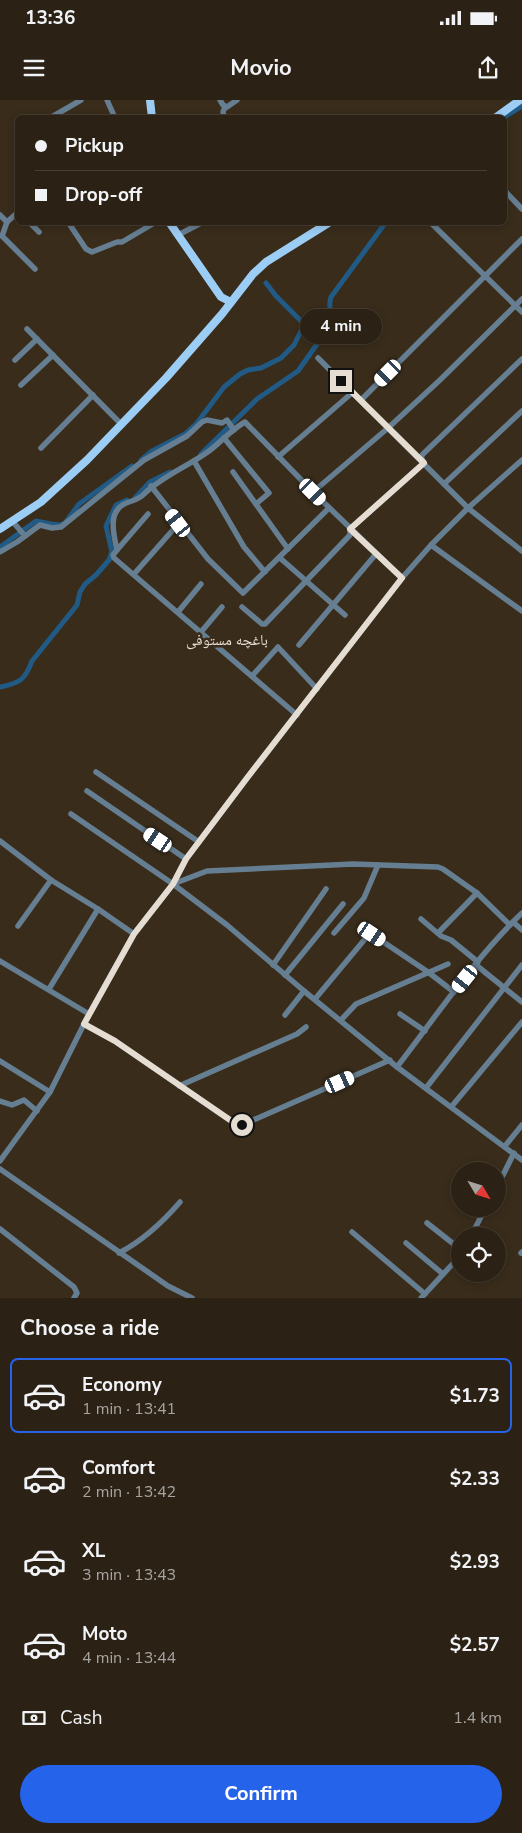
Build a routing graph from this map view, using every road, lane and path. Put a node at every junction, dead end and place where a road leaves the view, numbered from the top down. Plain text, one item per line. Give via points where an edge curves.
1 (81, 100) edge
2 (106, 100) edge
3 (150, 100) edge
4 (220, 100) edge
5 (237, 100) edge
6 (520, 100) edge
7 (225, 107) junction
8 (55, 115) edge
9 (113, 115) edge
10 (152, 115) edge
11 (224, 115) edge
12 (499, 115) edge
13 (507, 193) edge
14 (522, 209) edge
15 (0, 215) edge
16 (15, 215) edge
17 (7, 222) junction
18 (32, 225) edge
19 (70, 225) edge
20 (151, 225) edge
21 (172, 225) edge
22 (196, 225) edge
23 (325, 225) edge
24 (433, 225) edge
25 (40, 232) dead end
26 (178, 235) junction
27 (522, 239) edge
28 (35, 269) dead end
29 (486, 276) junction
30 (522, 299) edge
31 (231, 302) junction
32 (515, 305) junction
33 (522, 312) edge
34 (27, 330) dead end
35 (37, 339) junction
36 (53, 354) junction
37 (318, 358) dead end
38 (15, 360) dead end
39 (522, 360) edge
40 (21, 385) dead end
41 (353, 392) junction
42 (93, 395) junction
43 (361, 400) junction
44 (522, 411) edge
45 (121, 424) junction
46 (388, 428) junction
47 (234, 430) junction
48 (224, 438) junction
49 (41, 448) dead end
50 (278, 457) junction
51 (522, 460) edge
52 (194, 461) junction
53 (424, 463) junction
54 (233, 472) dead end
55 (444, 484) junction
56 (151, 486) junction
57 (313, 492) junction
58 (256, 504) junction
59 (329, 508) junction
60 (468, 508) junction
61 (148, 514) dead end
62 (178, 523) junction
63 (15, 525) junction
64 (0, 529) edge
65 (350, 529) junction
66 (25, 536) junction
67 (431, 545) junction
68 (288, 549) junction
69 (118, 550) junction
70 (522, 551) edge
71 (0, 552) edge
72 (376, 554) junction
73 (280, 558) junction
74 (264, 572) junction
75 (134, 574) junction
76 (402, 578) junction
77 (306, 580) junction
78 (201, 584) dead end
79 (333, 604) junction
80 (222, 607) dead end
81 (242, 607) dead end
82 (522, 611) edge
83 (178, 612) junction
84 (345, 615) dead end
85 (201, 632) junction
86 (298, 644) dead end
87 (252, 676) junction
88 (317, 689) junction
89 (297, 715) junction
90 (96, 772) dead end
91 (87, 791) dead end
92 (71, 814) dead end
93 (0, 841) edge
94 (199, 842) junction
95 (186, 859) junction
96 (378, 865) junction
97 (51, 880) junction
98 (173, 884) junction
99 (326, 889) dead end
100 (477, 893) junction
101 (343, 904) dead end
102 (98, 909) junction
103 (522, 913) edge
104 (421, 918) dead end
105 (511, 923) junction
106 (18, 926) dead end
107 (522, 930) edge
108 (334, 933) dead end
109 (438, 933) junction
110 (134, 934) junction
111 (0, 961) edge
112 (448, 964) dead end
113 (477, 964) junction
114 (273, 965) junction
115 (522, 966) edge
116 (428, 972) junction
117 (284, 975) junction
118 (504, 988) junction
119 (49, 989) junction
120 (304, 991) junction
121 (454, 992) junction
122 (315, 999) junction
123 (522, 1002) edge
124 (89, 1014) junction
125 (400, 1014) dead end
126 (285, 1015) dead end
127 (341, 1020) junction
128 (522, 1022) edge
129 (84, 1024) junction
130 (306, 1027) dead end
131 (425, 1031) junction
132 (390, 1060) junction
133 (0, 1061) edge
134 (397, 1067) junction
135 (179, 1086) junction
136 (426, 1088) junction
137 (50, 1092) junction
138 (0, 1101) edge
139 (452, 1106) junction
140 (37, 1111) junction
141 (522, 1125) edge
142 (505, 1146) junction
143 (514, 1153) junction
144 (522, 1160) edge
145 (0, 1161) edge
146 (0, 1169) edge
147 (506, 1169) edge
148 (180, 1202) dead end
149 (428, 1223) dead end
150 (0, 1229) edge
151 (352, 1232) dead end
152 (451, 1242) edge
153 (406, 1243) dead end
154 (119, 1253) junction
155 (451, 1266) edge
156 (443, 1274) junction
157 (423, 1296) edge
158 (190, 1297) edge
159 (74, 1298) edge

1 - 8 street
2 - 9 street
3 - 10 main road
4 - 7 street
5 - 7 street
6 - 12 main road
7 - 11 street
13 - 14 street
15 - 17 street
16 - 17 street
17 - 28 street via 2,236
18 - 25 street
19 - 20 street via 92,252 122,242
21 - 26 main road
22 - 26 street
23 - 31 main road via 266,262
24 - 29 street
26 - 31 main road via 221,297
27 - 29 street
29 - 32 street
29 - 43 street
30 - 32 street
31 - 45 main road via 166,378
32 - 33 street
32 - 46 street
34 - 35 street
35 - 36 street
35 - 38 street
36 - 40 street
36 - 42 street
37 - 41 street
39 - 53 street via 423,454
41 - 43 street
41 - 50 street
42 - 45 street
42 - 49 street
43 - 46 street
44 - 55 street
45 - 63 main road via 82,466
46 - 53 street
46 - 57 street
47 - 48 street
47 - 50 street via 245,422
47 - 66 street via 227,420 222,423 202,422 187,436 144,460 61,527 40,525
48 - 52 street
48 - 58 street via 269,493
50 - 57 street
51 - 60 street
52 - 56 street
52 - 74 street via 244,548
53 - 55 street
53 - 65 street
54 - 58 street
55 - 60 street
56 - 62 street
56 - 69 street via 144,495 120,506 115,513
57 - 59 street
58 - 68 street
59 - 65 street
59 - 68 street
60 - 67 street
60 - 70 street
61 - 69 street
62 - 74 street via 242,593
62 - 75 street
63 - 64 main road
63 - 66 street
65 - 72 street
65 - 77 street via 350,535
66 - 71 street
67 - 76 street
67 - 82 street
68 - 73 street
69 - 75 street via 112,557
72 - 76 street
72 - 79 street
73 - 74 street
73 - 77 street
75 - 83 street
76 - 88 street
77 - 79 street
77 - 81 street via 264,625
78 - 83 street
79 - 84 street
79 - 86 street
80 - 85 street
83 - 85 street
85 - 87 street
87 - 88 street via 278,647
87 - 89 street
88 - 89 street
89 - 94 street
90 - 94 street
91 - 95 street
92 - 98 street
93 - 97 street
94 - 95 street
95 - 98 street
96 - 98 street via 207,871
96 - 100 street via 443,868
96 - 108 street via 364,898
97 - 102 street
97 - 106 street
98 - 110 street
98 - 114 street via 227,924
99 - 114 street
100 - 105 street
100 - 109 street
101 - 117 street
102 - 110 street
102 - 119 street
103 - 105 street
104 - 109 street
105 - 107 street
105 - 113 street
109 - 113 street via 451,940
110 - 124 street
111 - 119 street
112 - 116 street
113 - 118 street
113 - 121 street
114 - 117 street
115 - 118 street
116 - 121 street
116 - 122 street via 370,933
116 - 127 street via 356,1004
117 - 120 street
118 - 123 street
118 - 136 street
119 - 124 street
120 - 122 street
120 - 126 street
121 - 131 street
122 - 127 street
124 - 129 street
125 - 131 street
127 - 132 street
128 - 139 street
129 - 135 street via 115,1041
129 - 137 street
130 - 135 street via 297,1034
131 - 134 street
132 - 134 street
132 - 135 street via 242,1125
133 - 137 street
134 - 136 street
136 - 139 street
137 - 140 street
138 - 140 street via 12,1105 24,1100
139 - 142 street
140 - 145 street
141 - 142 street
142 - 143 street
143 - 144 street
143 - 147 street
146 - 154 street
148 - 154 street via 162,1223
149 - 152 street
150 - 159 street via 74,1287 77,1293
151 - 157 street
153 - 156 street
154 - 158 street
155 - 156 street
156 - 157 street

